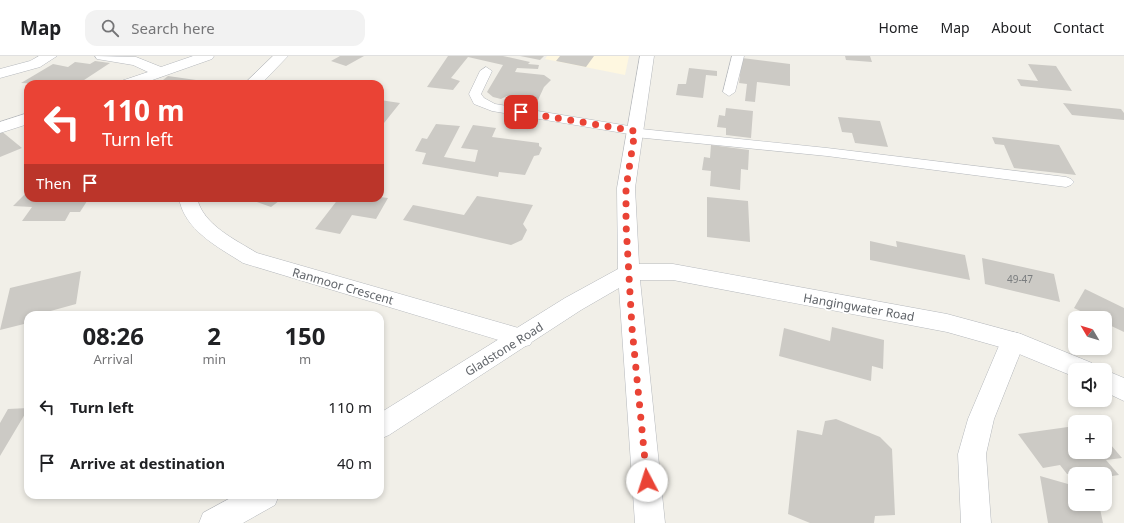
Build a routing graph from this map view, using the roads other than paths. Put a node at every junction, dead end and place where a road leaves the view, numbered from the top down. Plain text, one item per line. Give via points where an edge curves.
1 (50, 56) edge
2 (102, 56) edge
3 (207, 56) edge
4 (281, 56) edge
5 (647, 56) edge
6 (738, 56) edge
7 (486, 71) dead end
8 (161, 72) junction
9 (0, 74) edge
10 (138, 80) edge
11 (256, 80) edge
12 (729, 92) dead end
13 (24, 119) edge
14 (0, 128) edge
15 (635, 132) junction
16 (1066, 182) dead end
17 (189, 202) edge
18 (629, 272) junction
19 (522, 338) junction
20 (1013, 341) junction
21 (1068, 364) edge
22 (1112, 384) edge
23 (1124, 390) edge
24 (384, 424) edge
25 (258, 499) edge
26 (214, 523) edge
27 (650, 523) edge
28 (976, 523) edge

1 - 9 street via 35,64
2 - 8 street via 136,61
3 - 8 street
4 - 11 street
5 - 15 street
6 - 12 lane
7 - 15 lane via 475,94 479,101 492,107
8 - 10 street
13 - 14 street
15 - 16 lane via 827,152
15 - 18 street via 626,188
17 - 19 street, Ranmoor Crescent via 200,223 250,258
18 - 19 street, Gladstone Road via 573,304
18 - 20 street, Hangingwater Road via 673,272 947,323
18 - 27 street
19 - 24 street, Gladstone Road
20 - 21 street, Hangingwater Road
20 - 28 street via 981,419 972,454
22 - 23 street
25 - 26 street

